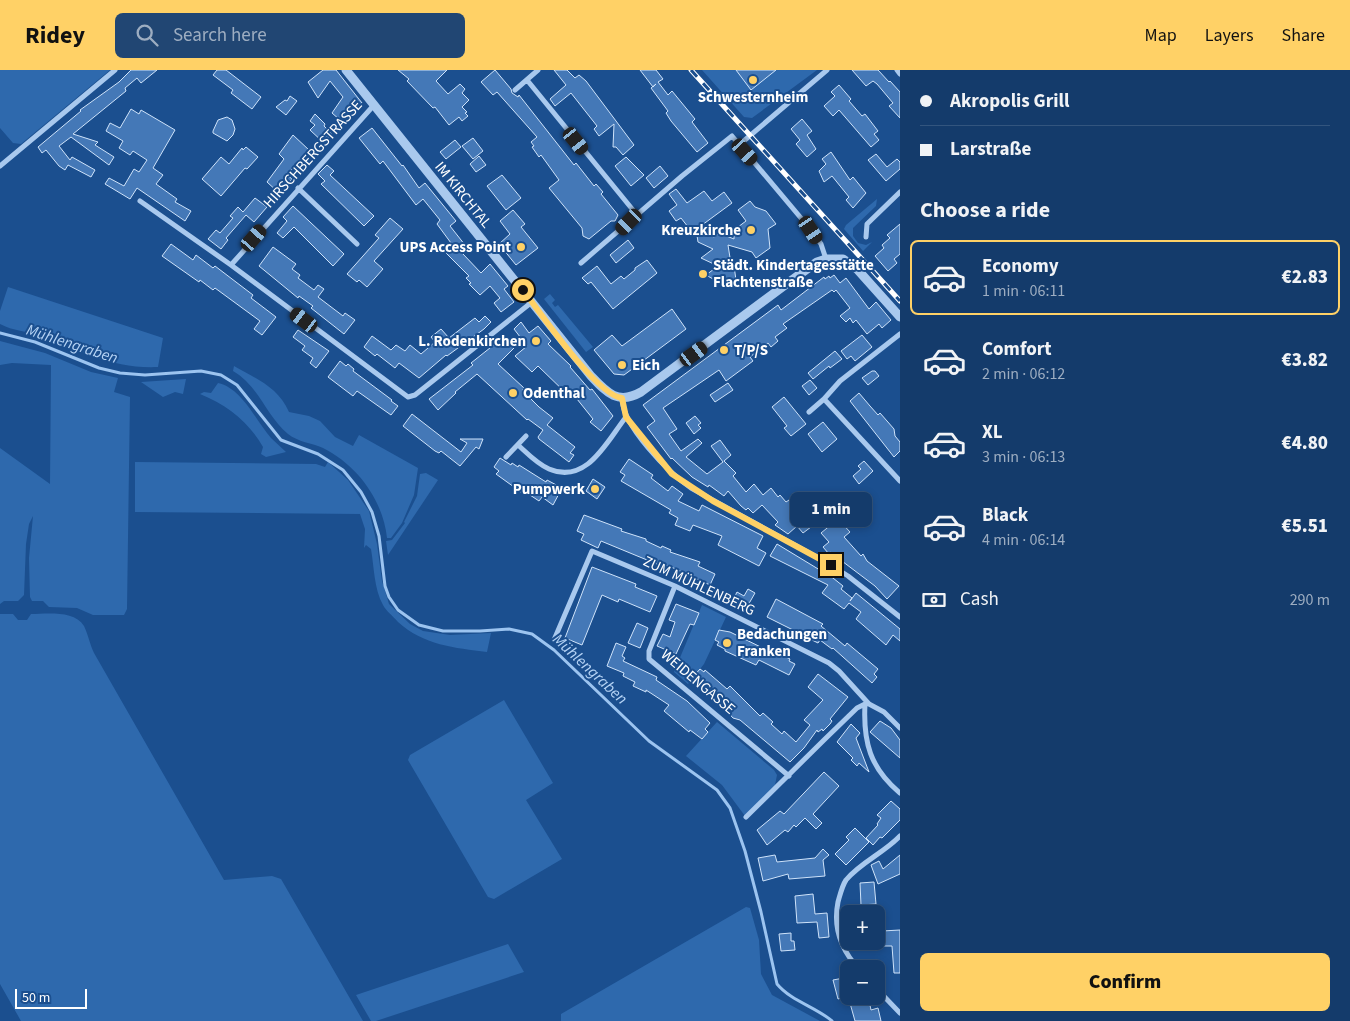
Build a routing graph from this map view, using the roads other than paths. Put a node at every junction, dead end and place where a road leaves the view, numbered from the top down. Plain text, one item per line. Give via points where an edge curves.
1 (115, 70) edge
2 (346, 70) edge
3 (538, 70) edge
4 (828, 70) edge
5 (897, 70) edge
6 (900, 74) edge
7 (527, 80) junction
8 (514, 90) dead end
9 (374, 105) junction
10 (738, 144) junction
11 (0, 166) edge
12 (298, 188) junction
13 (900, 192) edge
14 (140, 201) dead end
15 (636, 215) junction
16 (866, 237) dead end
17 (357, 244) dead end
18 (826, 259) junction
19 (581, 263) dead end
20 (231, 265) junction
21 (532, 302) junction
22 (900, 317) edge
23 (900, 334) edge
24 (622, 398) junction
25 (824, 399) junction
26 (808, 412) dead end
27 (626, 417) junction
28 (526, 436) dead end
29 (518, 445) junction
30 (506, 457) dead end
31 (900, 481) edge
32 (675, 586) junction
33 (900, 617) edge
34 (554, 640) dead end
35 (867, 704) junction
36 (900, 728) edge
37 (789, 776) junction
38 (900, 793) edge
39 (746, 818) dead end
40 (900, 836) edge
41 (852, 960) edge
42 (885, 997) edge
43 (900, 1013) edge

1 - 11 street
2 - 9 street, IM KIRCHTAL
3 - 7 street
4 - 10 street
5 - 6 street
7 - 8 street
7 - 15 street
9 - 12 street, HIRSCHBERGSTRASSE
9 - 21 street, IM KIRCHTAL
10 - 15 street via 732,136
10 - 18 street via 811,230
12 - 17 street
12 - 20 street, HIRSCHBERGSTRASSE
13 - 16 street via 867,224
14 - 20 street
15 - 19 street
18 - 22 street via 843,259 857,269
18 - 24 street via 800,274 641,392
20 - 21 street via 408,397 415,396
21 - 24 street, IM KIRCHTAL via 591,376 611,395
23 - 25 street via 840,381
24 - 27 street
25 - 26 street
25 - 31 street
27 - 29 street via 594,460 574,471 549,470
27 - 33 street via 664,466 682,482 831,565
28 - 29 street
29 - 30 street
32 - 34 street, ZUM MÜHLENBERG via 592,551
32 - 35 street, ZUM MÜHLENBERG via 835,666
32 - 37 street, WEIDENGASSE via 649,651 649,659
35 - 36 street, ZUM MÜHLENBERG via 884,712
35 - 37 street via 857,708
35 - 38 street via 865,738 871,758 882,776
37 - 39 street
40 - 41 street via 891,846 865,862 844,884 836,919 838,936
42 - 43 street

